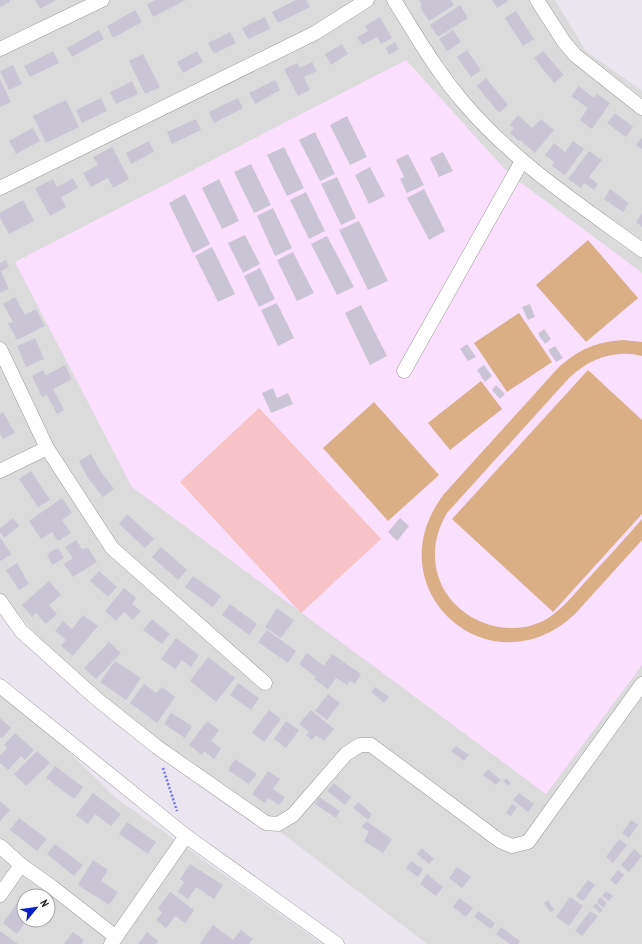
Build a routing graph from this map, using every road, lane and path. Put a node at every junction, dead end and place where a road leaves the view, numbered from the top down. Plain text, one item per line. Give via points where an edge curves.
1 (102, 0) edge
2 (367, 0) edge
3 (394, 0) edge
4 (537, 0) edge
5 (0, 49) edge
6 (642, 108) edge
7 (522, 162) junction
8 (0, 188) edge
9 (642, 250) edge
10 (0, 348) edge
11 (404, 371) dead end
12 (47, 448) junction
13 (0, 471) edge
14 (0, 601) edge
15 (265, 683) dead end
16 (642, 684) edge
17 (0, 686) edge
18 (157, 747) junction
19 (186, 836) junction
20 (0, 846) edge
21 (22, 865) junction
22 (0, 895) edge
23 (114, 941) edge
24 (337, 944) edge

1 - 5 street
2 - 8 street via 316,33
3 - 7 street via 434,63 464,103
4 - 6 street via 575,55
7 - 9 street
7 - 11 street
10 - 12 street
12 - 13 street
12 - 15 street via 112,548
14 - 18 street via 21,631 98,700
16 - 18 street via 528,842 512,846 500,841 371,745 360,745 346,754 293,815 278,824 266,823
17 - 19 street
18 - 19 path
19 - 23 street
19 - 24 street
20 - 21 street
21 - 22 street
21 - 23 street via 52,886

